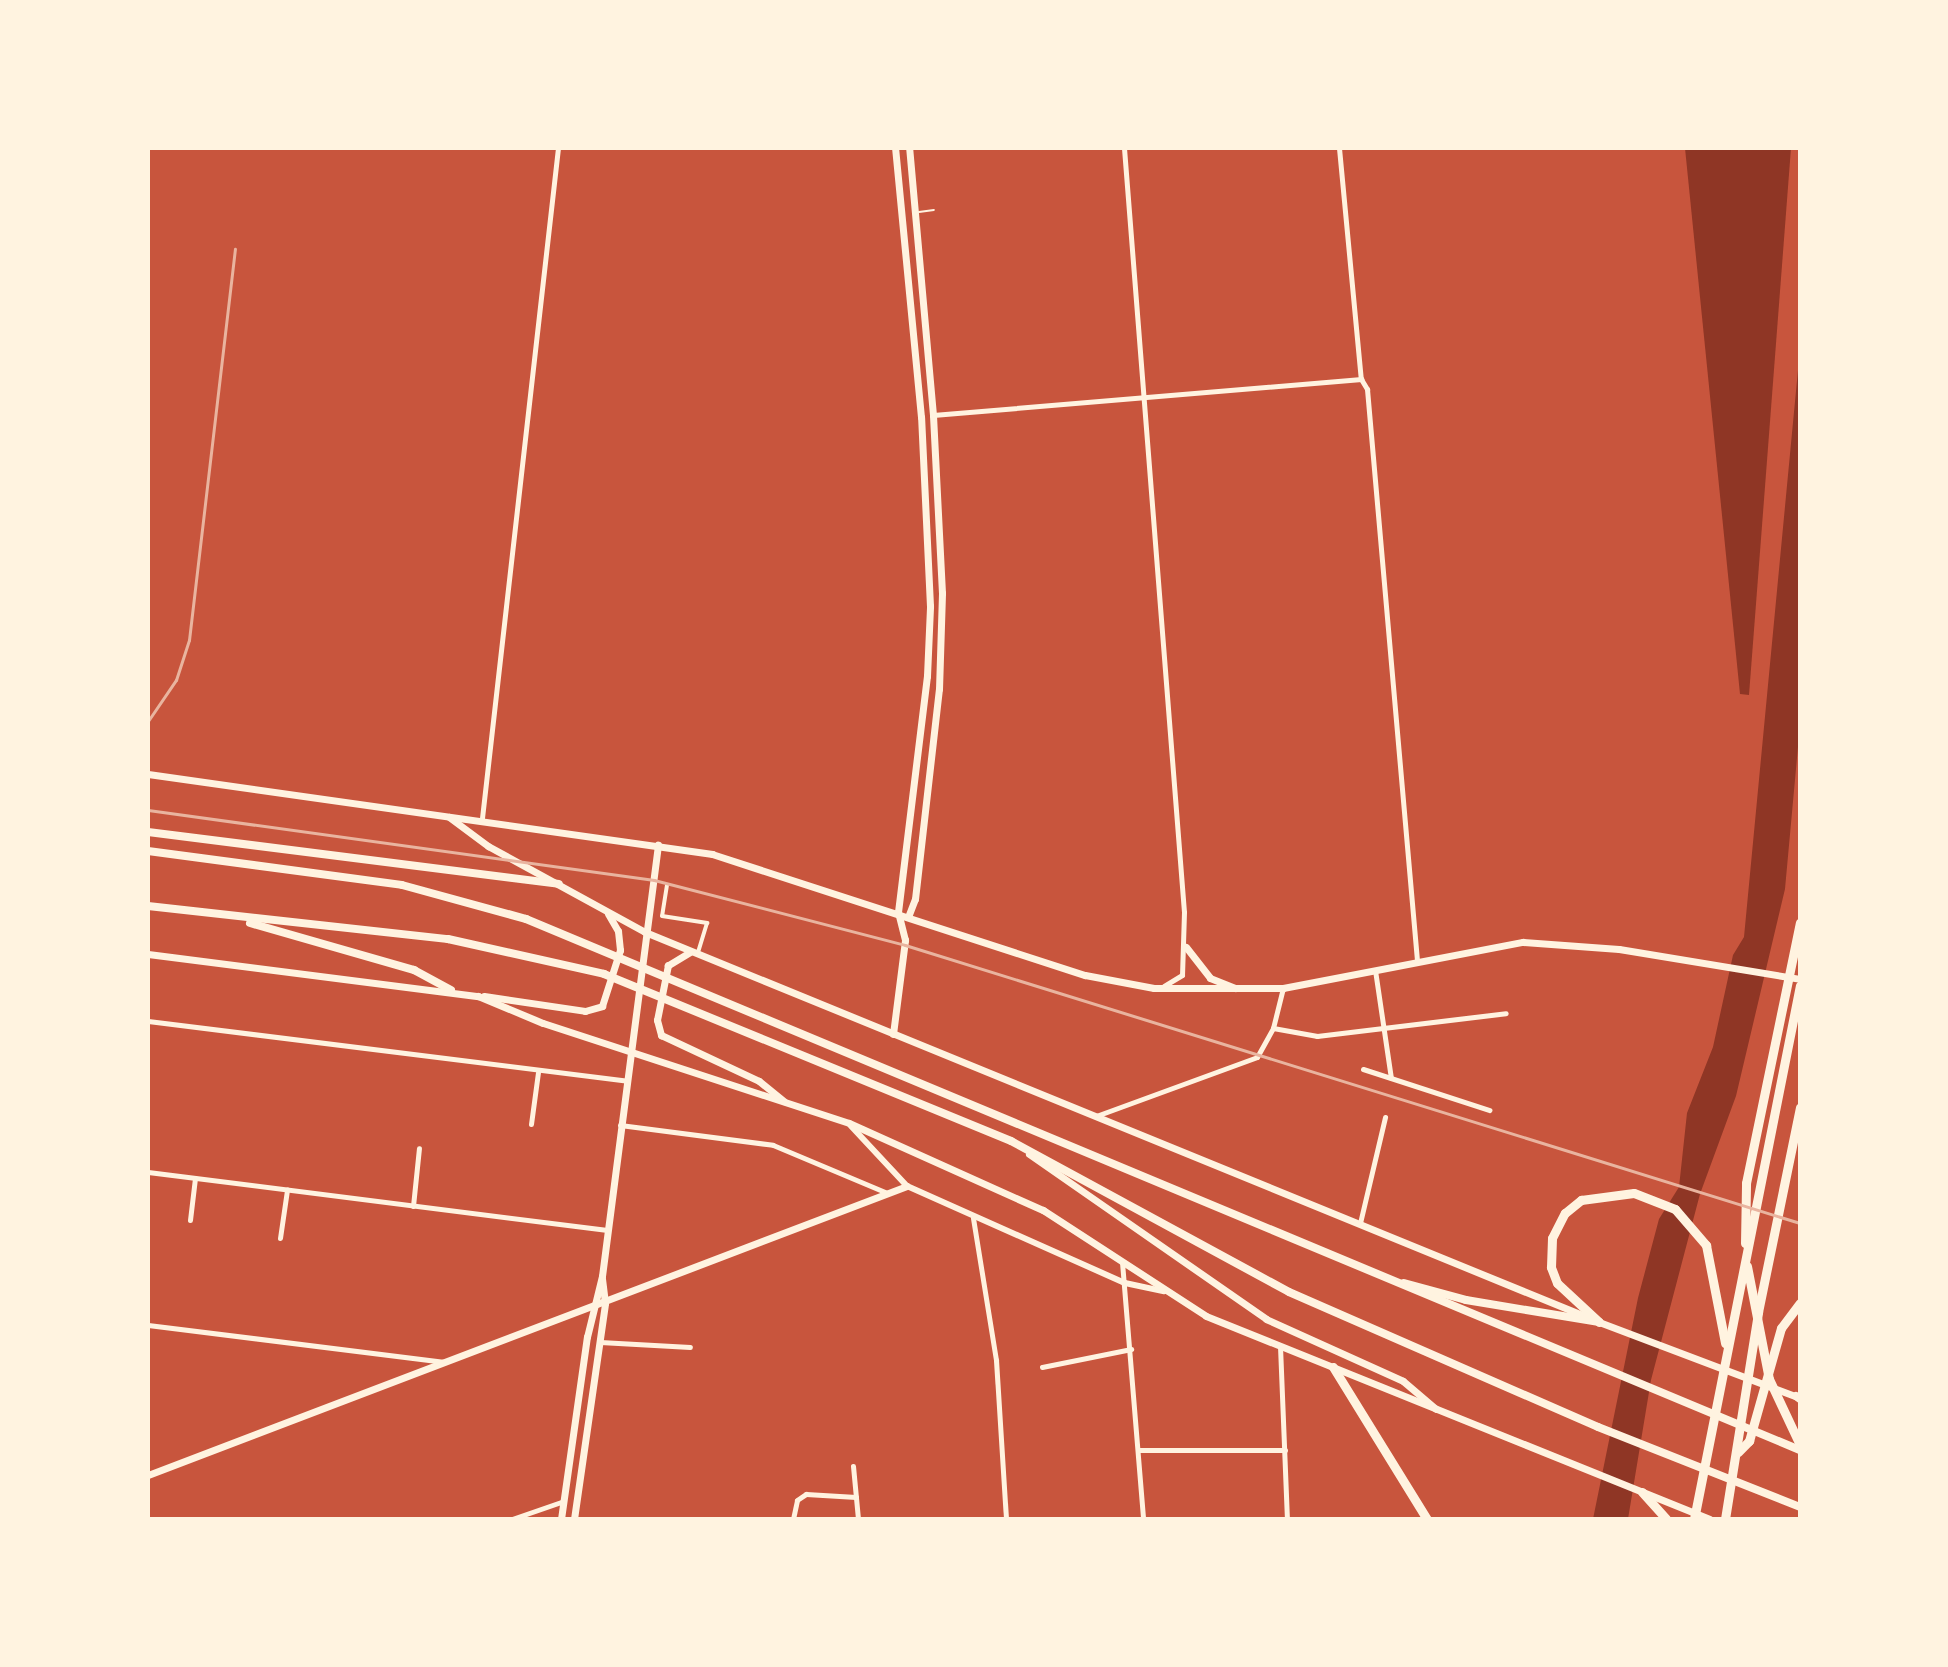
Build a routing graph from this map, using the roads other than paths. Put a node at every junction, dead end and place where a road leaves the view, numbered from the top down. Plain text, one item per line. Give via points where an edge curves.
1 (558, 148) edge
2 (895, 148) edge
3 (909, 148) edge
4 (1124, 148) edge
5 (1339, 148) edge
6 (934, 210) dead end
7 (915, 212) junction
8 (1361, 379) junction
9 (1143, 400) junction
10 (933, 415) junction
11 (148, 774) edge
12 (447, 815) junction
13 (482, 818) junction
14 (148, 832) edge
15 (658, 845) junction
16 (148, 851) edge
17 (559, 884) junction
18 (667, 885) dead end
19 (148, 906) edge
20 (607, 912) junction
21 (898, 912) junction
22 (912, 915) junction
23 (230, 917) junction
24 (903, 921) junction
25 (1800, 923) edge
26 (645, 932) junction
27 (1186, 947) junction
28 (695, 953) junction
29 (148, 954) edge
30 (1417, 961) junction
31 (1375, 970) junction
32 (1797, 981) edge
33 (1162, 988) junction
34 (1283, 988) junction
35 (451, 990) junction
36 (1249, 992) junction
37 (478, 996) junction
38 (1506, 1013) dead end
39 (148, 1021) edge
40 (1384, 1027) junction
41 (1273, 1028) junction
42 (893, 1034) junction
43 (631, 1051) junction
44 (1363, 1069) dead end
45 (538, 1072) junction
46 (1391, 1078) junction
47 (627, 1081) junction
48 (787, 1104) junction
49 (1800, 1107) edge
50 (1489, 1110) dead end
51 (1096, 1116) junction
52 (1385, 1117) dead end
53 (849, 1123) junction
54 (531, 1124) dead end
55 (619, 1124) junction
56 (1011, 1141) junction
57 (419, 1148) dead end
58 (148, 1172) edge
59 (195, 1178) junction
60 (907, 1186) junction
61 (287, 1190) junction
62 (888, 1193) junction
63 (413, 1206) junction
64 (973, 1218) junction
65 (190, 1220) dead end
66 (1360, 1223) junction
67 (607, 1230) junction
68 (280, 1238) dead end
69 (1122, 1262) junction
70 (602, 1276) junction
71 (1378, 1277) junction
72 (1125, 1283) junction
73 (1164, 1291) junction
74 (605, 1303) junction
75 (1800, 1303) edge
76 (592, 1308) junction
77 (1599, 1322) junction
78 (148, 1325) edge
79 (600, 1342) junction
80 (1280, 1346) junction
81 (690, 1347) dead end
82 (1131, 1349) junction
83 (1726, 1350) junction
84 (446, 1362) junction
85 (1042, 1367) dead end
86 (1333, 1367) junction
87 (1763, 1383) junction
88 (1799, 1398) edge
89 (1436, 1409) junction
90 (1800, 1447) edge
91 (1138, 1450) junction
92 (1285, 1450) junction
93 (1738, 1452) junction
94 (853, 1466) dead end
95 (148, 1475) edge
96 (1640, 1491) junction
97 (856, 1497) junction
98 (564, 1500) junction
99 (1800, 1507) edge
100 (512, 1519) edge
101 (561, 1519) edge
102 (574, 1519) edge
103 (793, 1519) edge
104 (858, 1519) edge
105 (1006, 1519) edge
106 (1143, 1519) edge
107 (1287, 1519) edge
108 (1427, 1519) edge
109 (1666, 1519) edge
110 (1694, 1519) edge
111 (1710, 1519) edge
112 (1725, 1519) edge

1 - 13 street
2 - 21 main road via 921,417 930,606 927,676
3 - 7 main road
4 - 9 street
5 - 8 street
6 - 7 lane
7 - 10 main road
8 - 9 street
8 - 30 street via 1367,389
9 - 10 street
9 - 27 street
10 - 22 main road via 941,663
11 - 12 main road
12 - 13 main road
12 - 17 main road via 488,846
13 - 15 main road
14 - 17 highway
15 - 21 main road via 723,857
15 - 26 main road
16 - 71 highway via 448,894 676,977
17 - 20 main road
18 - 28 street via 662,916 707,923
19 - 23 highway
20 - 26 main road
20 - 37 main road via 618,931 620,950 608,999 598,1009
21 - 22 main road
21 - 24 main road
22 - 24 main road
22 - 33 main road via 1085,975
23 - 35 highway via 414,970
23 - 56 highway via 448,939 604,974
24 - 42 main road via 905,945
25 - 32 highway
26 - 28 main road
26 - 43 main road
27 - 33 street via 1182,975
27 - 36 main road via 1210,978
28 - 42 main road
28 - 48 main road via 678,955 668,965 657,1020 661,1035 759,1081
29 - 35 main road
30 - 31 main road
30 - 32 main road via 1523,942 1619,949
31 - 34 main road
31 - 40 street
32 - 83 highway
32 - 90 highway via 1746,1183 1744,1231 1749,1293 1769,1379
33 - 36 main road
34 - 36 main road
34 - 41 street
35 - 37 main road
37 - 43 main road
38 - 40 street
39 - 45 street
40 - 41 street via 1317,1036
40 - 46 street
41 - 51 street via 1257,1057
42 - 51 main road
43 - 47 main road
43 - 48 main road
44 - 46 street
45 - 47 street
45 - 54 street
46 - 50 street
47 - 55 main road
48 - 53 main road
49 - 93 highway via 1758,1312
51 - 66 main road
52 - 66 street
53 - 60 street
53 - 69 main road via 1007,1191
55 - 62 street via 773,1145
55 - 67 main road
56 - 89 main road via 1266,1319 1403,1381
56 - 99 highway via 1289,1292 1598,1427
57 - 63 street
58 - 59 street
59 - 61 street
59 - 65 street
60 - 62 main road
60 - 64 street
61 - 63 street
61 - 68 street
62 - 74 main road
63 - 67 street
64 - 72 street
64 - 105 street via 996,1360
66 - 77 main road
67 - 70 main road
69 - 72 street
69 - 73 main road
70 - 74 main road
70 - 76 main road
71 - 77 highway via 1466,1300
71 - 90 highway
72 - 73 street
72 - 82 street
73 - 80 main road via 1206,1316
74 - 76 main road
74 - 79 main road
75 - 87 highway via 1781,1328
76 - 84 main road
76 - 98 main road
77 - 83 highway via 1562,1289 1551,1267 1555,1229 1581,1200 1607,1192 1634,1193 1663,1202 1686,1218 1713,1263
77 - 87 main road
78 - 84 street
79 - 81 street
79 - 102 main road
80 - 86 main road
80 - 92 street
82 - 85 street
82 - 91 street
83 - 110 highway
84 - 95 main road
86 - 89 main road
86 - 108 highway
87 - 88 main road
87 - 93 highway via 1749,1441
89 - 96 main road
91 - 92 street
91 - 106 street
92 - 107 street
93 - 112 highway
94 - 97 street
96 - 109 highway
96 - 111 main road
97 - 103 street via 806,1494 795,1505
97 - 104 street
98 - 100 street
98 - 101 main road

